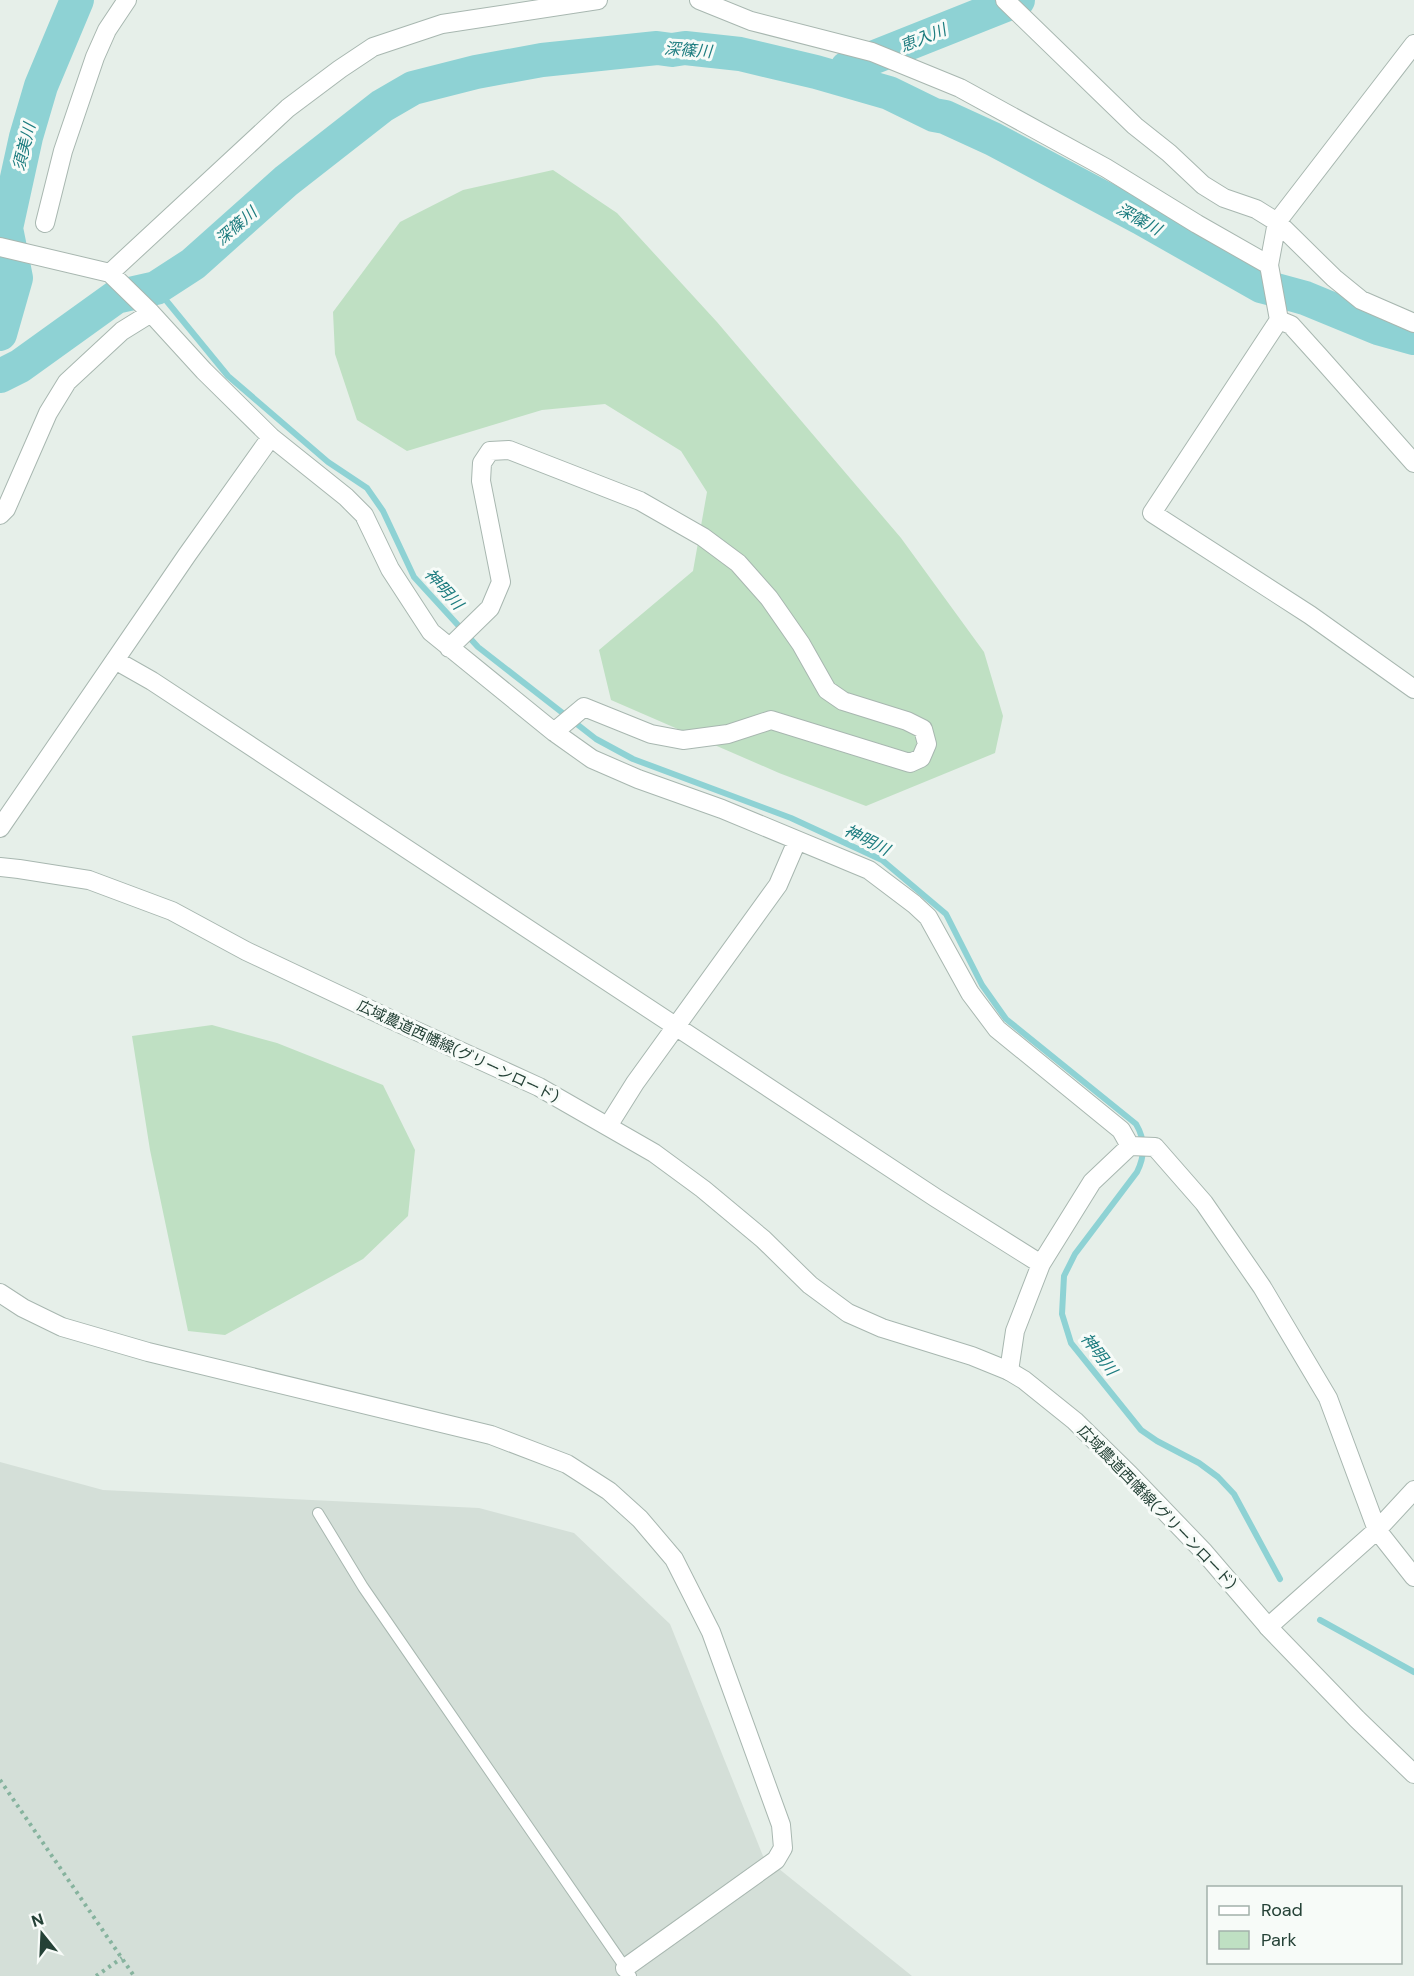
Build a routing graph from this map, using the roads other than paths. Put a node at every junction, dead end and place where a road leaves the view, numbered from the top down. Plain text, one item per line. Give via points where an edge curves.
1 (127, 0) edge
2 (598, 0) edge
3 (699, 0) edge
4 (1005, 0) edge
5 (1414, 44) edge
6 (1277, 222) junction
7 (45, 223) dead end
8 (0, 247) edge
9 (1269, 265) junction
10 (110, 273) junction
11 (151, 313) junction
12 (1279, 320) junction
13 (1414, 323) edge
14 (271, 437) junction
15 (1414, 463) edge
16 (0, 515) edge
17 (458, 639) junction
18 (115, 660) junction
19 (1414, 688) edge
20 (557, 730) junction
21 (0, 828) edge
22 (796, 841) junction
23 (0, 867) edge
24 (675, 1026) junction
25 (608, 1126) junction
26 (1130, 1146) junction
27 (1041, 1264) junction
28 (0, 1293) edge
29 (1009, 1371) junction
30 (1414, 1490) edge
31 (318, 1513) dead end
32 (1377, 1530) junction
33 (1414, 1577) edge
34 (1268, 1627) junction
35 (1414, 1774) edge
36 (628, 1972) edge

1 - 7 street via 95,57 63,151
2 - 10 street via 442,24 374,47 288,108
3 - 9 street via 751,21 873,52 960,88 1106,168
4 - 6 street via 1135,126 1203,185
5 - 6 street
6 - 9 street
6 - 13 street via 1361,300
8 - 10 street
9 - 12 street
10 - 11 street
11 - 14 street
11 - 16 street via 122,331 67,382 48,413
12 - 15 street via 1291,325
12 - 19 street via 1152,513
14 - 17 street via 364,515 390,569 431,632
14 - 18 street
17 - 20 street
17 - 20 street via 490,608 501,582 481,481 482,463 490,451 509,450 640,501 703,537 738,563 770,598 827,690 843,701 923,729 927,744 921,758 910,763 771,720 728,734 683,740 651,734 584,707
18 - 21 street
18 - 24 street
20 - 22 street via 592,759
22 - 24 street via 778,885
22 - 26 street via 869,870 928,917 970,993 997,1029 1121,1130
23 - 25 street, 広域農道西幡線(グリーンロード) via 89,880 172,911 256,956 540,1087
24 - 25 street
24 - 27 street
25 - 29 street, 広域農道西幡線(グリーンロード) via 704,1189 848,1313
26 - 27 street via 1092,1182
26 - 32 street via 1155,1147 1204,1203 1262,1287 1328,1398
27 - 29 street via 1015,1331
28 - 36 street via 62,1327 148,1352 491,1435 567,1464 609,1491 640,1520 674,1559 711,1632 781,1825 783,1848 776,1860
29 - 34 street, 広域農道西幡線(グリーンロード) via 1075,1421 1130,1475 1204,1552
30 - 32 street
31 - 36 lane via 363,1587
32 - 33 street
32 - 34 street
34 - 35 street, 広域農道西幡線(グリーンロード)

